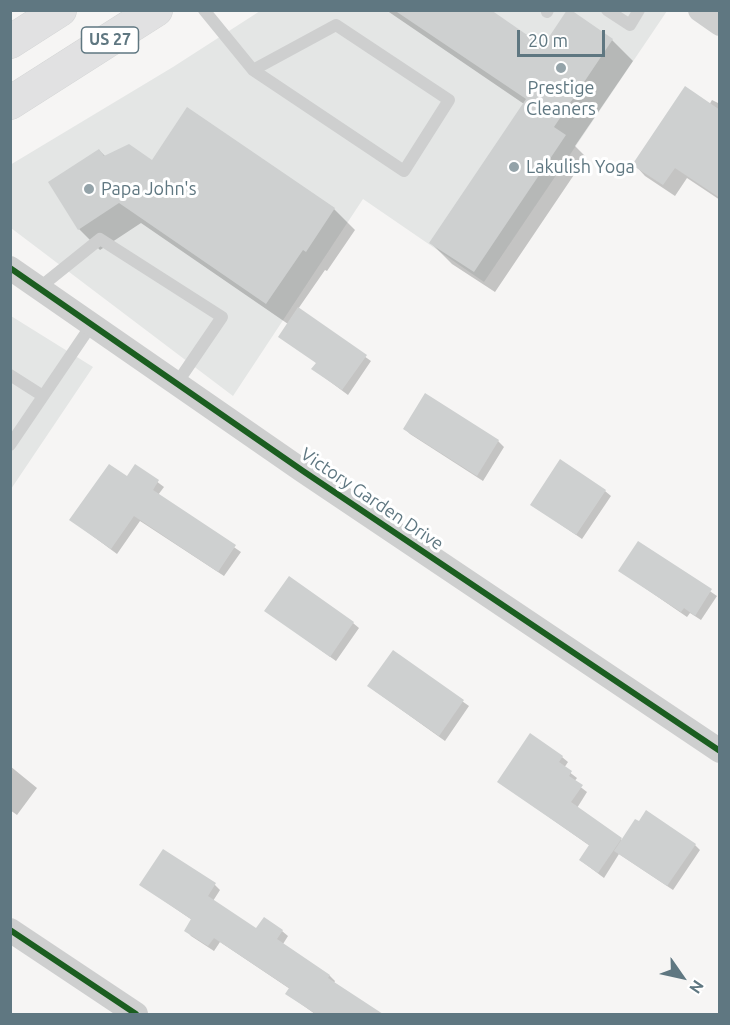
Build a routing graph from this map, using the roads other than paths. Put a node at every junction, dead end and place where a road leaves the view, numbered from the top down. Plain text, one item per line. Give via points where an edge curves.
1 (60, 10) edge
2 (156, 10) edge
3 (204, 10) edge
4 (607, 10) edge
5 (639, 10) edge
6 (700, 10) edge
7 (720, 24) edge
8 (10, 42) edge
9 (253, 70) junction
10 (10, 103) edge
11 (10, 268) edge
12 (39, 288) junction
13 (92, 324) junction
14 (10, 375) edge
15 (177, 383) junction
16 (43, 396) junction
17 (10, 445) edge
18 (720, 751) edge
19 (10, 930) edge
20 (135, 1014) edge

1 - 8 main road, US 27
2 - 10 main road, US 27
3 - 9 lane
4 - 5 lane via 630,25
6 - 7 street
9 - 9 lane via 404,171 449,100 336,25
11 - 12 street, Victory Garden Drive
12 - 13 street, Victory Garden Drive
12 - 15 lane via 100,239 222,317
13 - 15 street, Victory Garden Drive
13 - 16 lane
14 - 16 lane
15 - 18 street, Victory Garden Drive
16 - 17 lane
19 - 20 street

